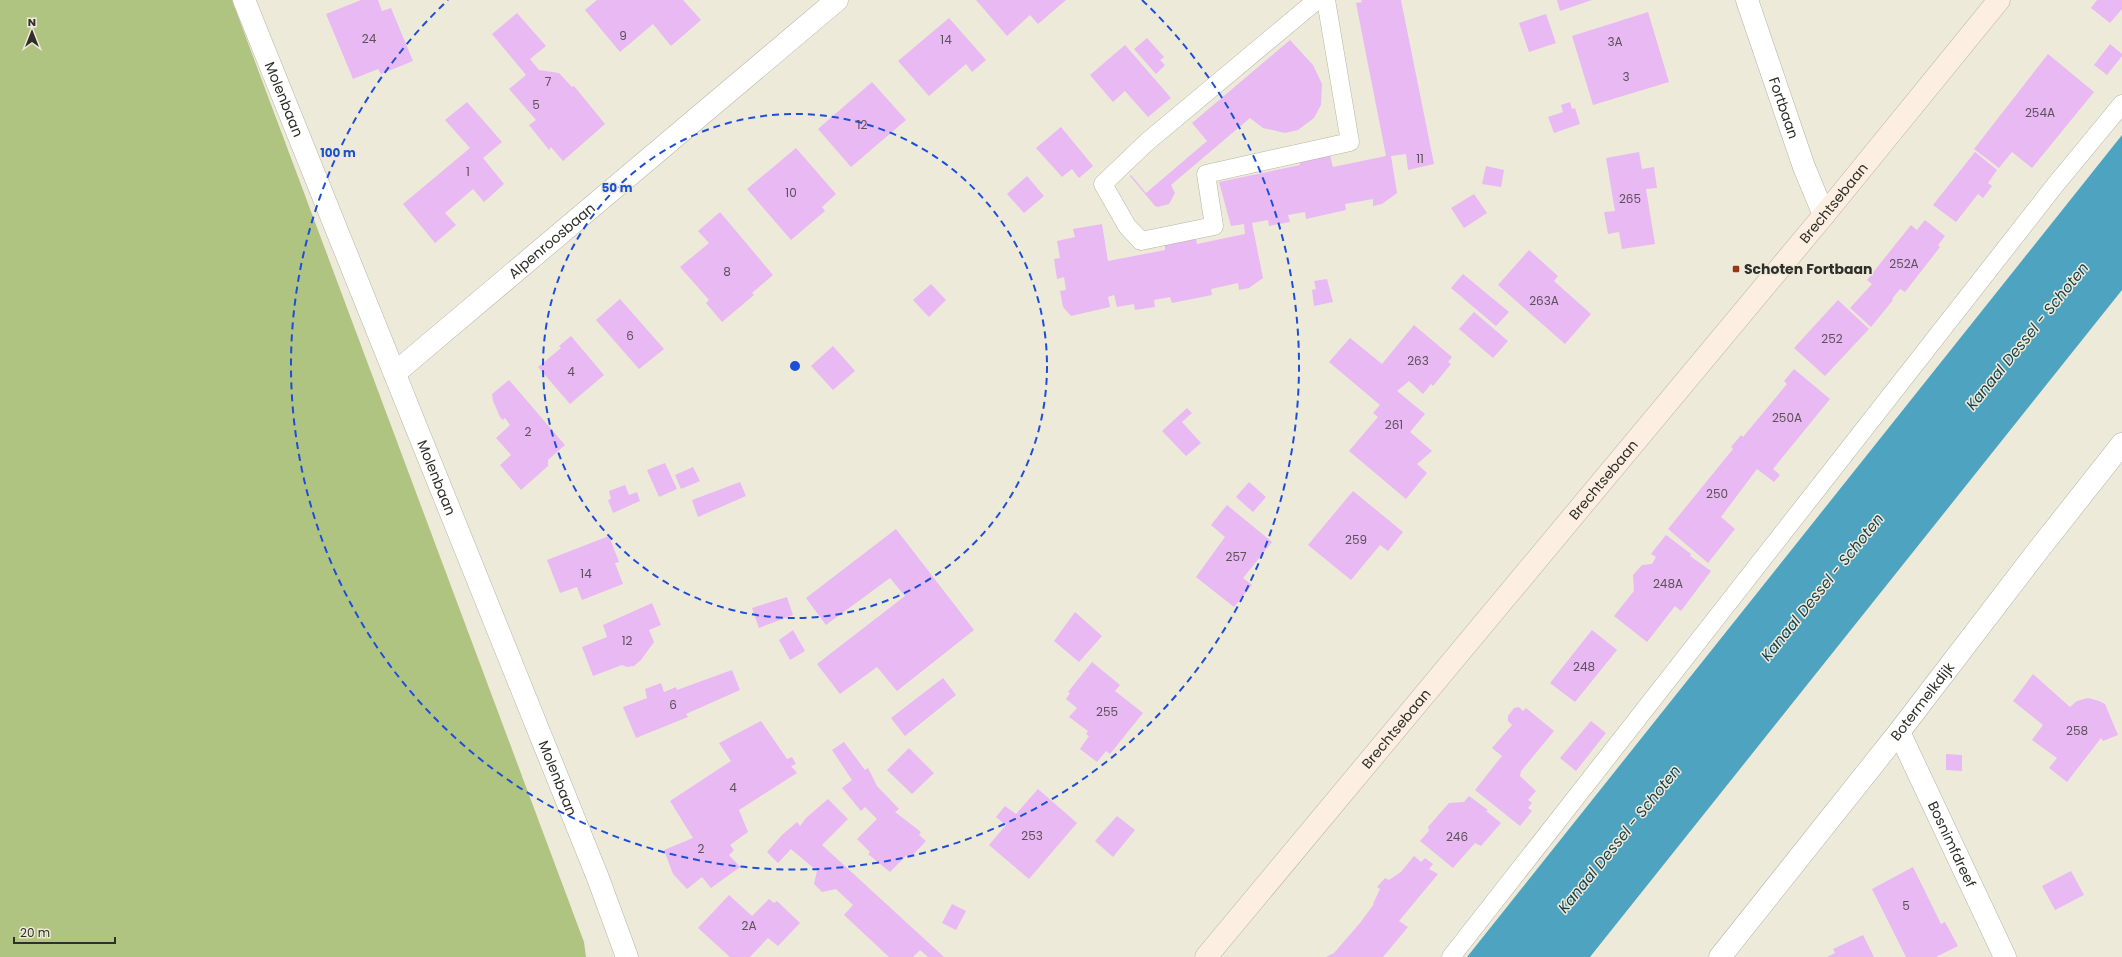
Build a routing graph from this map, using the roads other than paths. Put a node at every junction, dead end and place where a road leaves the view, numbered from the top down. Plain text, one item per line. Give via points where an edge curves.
1 (244, 0) edge
2 (837, 0) edge
3 (1317, 0) edge
4 (1326, 0) edge
5 (1747, 0) edge
6 (1999, 0) edge
7 (2122, 104) edge
8 (1824, 215) junction
9 (395, 373) junction
10 (2122, 444) edge
11 (1899, 732) junction
12 (627, 957) edge
13 (1206, 957) edge
14 (1451, 957) edge
15 (1720, 957) edge
16 (2005, 957) edge

1 - 9 street, Molenbaan
2 - 9 street, Alpenroosbaan
3 - 4 lane via 1147,142 1103,184 1127,226 1141,241 1214,226 1206,174 1350,142
5 - 8 street, Fortbaan via 1804,167
6 - 8 main road, Brechtsebaan
7 - 14 lane via 2056,184
8 - 13 main road, Brechtsebaan
9 - 12 street, Molenbaan via 598,878
10 - 11 street, Botermelkdijk
11 - 15 street, Botermelkdijk
11 - 16 street, Bosnimfdreef

